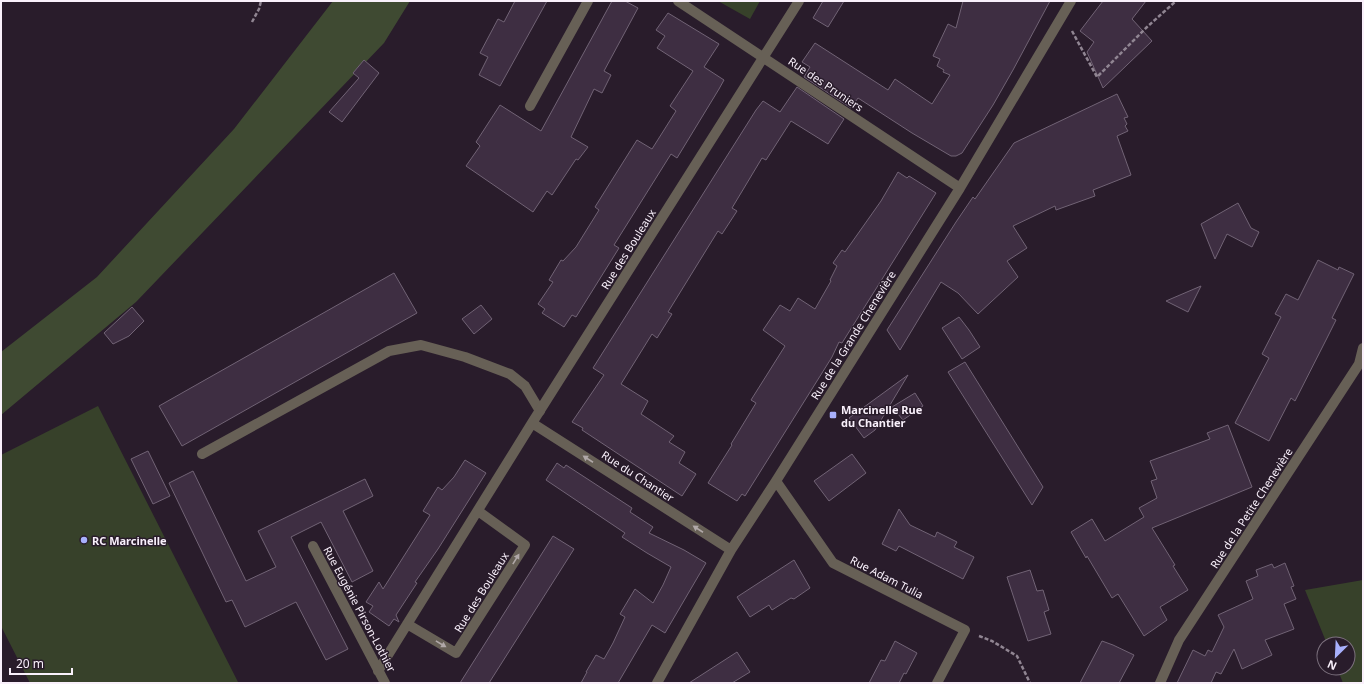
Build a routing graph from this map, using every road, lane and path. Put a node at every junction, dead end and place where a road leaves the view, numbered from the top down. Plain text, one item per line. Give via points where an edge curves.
1 (261, 1) edge
2 (588, 1) edge
3 (678, 1) edge
4 (799, 1) edge
5 (1070, 1) edge
6 (1176, 1) edge
7 (1063, 14) junction
8 (252, 22) dead end
9 (764, 58) junction
10 (530, 106) dead end
11 (960, 188) junction
12 (1363, 348) edge
13 (1361, 363) edge
14 (540, 411) junction
15 (532, 423) junction
16 (202, 454) dead end
17 (776, 481) junction
18 (478, 510) junction
19 (313, 546) dead end
20 (731, 550) junction
21 (407, 624) junction
22 (965, 630) junction
23 (378, 671) junction
24 (385, 683) edge
25 (657, 683) edge
26 (937, 683) edge
27 (1030, 683) edge
28 (1160, 683) edge

1 - 8 path
2 - 10 street
3 - 9 street, Rue des Pruniers
4 - 9 street, Rue des Bouleaux
5 - 7 street, Rue de la Grande Chenevière
6 - 7 path via 1097,77
7 - 11 street, Rue de la Grande Chenevière
9 - 11 street, Rue des Pruniers
9 - 14 street, Rue des Bouleaux
11 - 17 street, Rue de la Grande Chenevière
12 - 13 street, Rue de la Petite Chenevière
13 - 28 street, Rue de la Petite Chenevière via 1179,640
14 - 15 street, Rue des Bouleaux
14 - 16 street via 525,386 510,374 465,357 421,346 389,351
15 - 18 street, Rue des Bouleaux
20 -> 15 street, Rue du Chantier
17 - 20 street, Rue de la Grande Chenevière
17 - 22 street, Rue Adam Tulia via 833,563
18 - 21 street, Rue des Bouleaux
21 -> 18 street, Rue des Bouleaux via 456,653 525,545
19 - 23 street, Rue Eugénie Pirson-Lothier
20 - 25 street, Rue de la Grande Chenevière
21 - 23 street, Rue des Bouleaux
22 - 26 street
22 - 27 path via 992,641 1017,656
23 - 24 street, Rue Eugénie Pirson-Lothier

